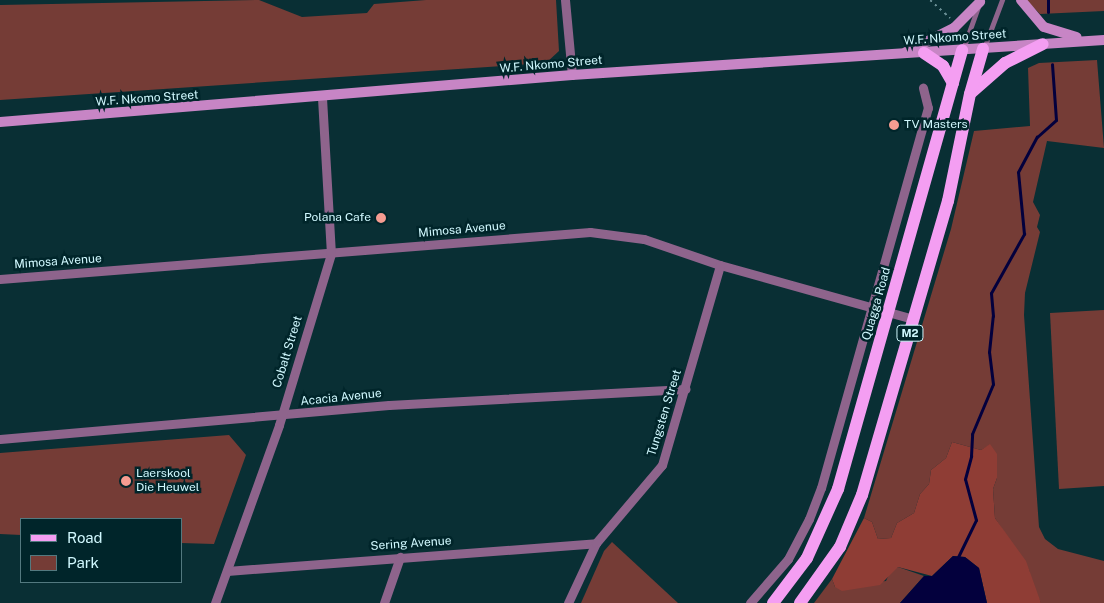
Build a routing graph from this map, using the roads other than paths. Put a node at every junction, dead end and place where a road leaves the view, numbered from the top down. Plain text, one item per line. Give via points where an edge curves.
1 (565, 0) edge
2 (1002, 0) edge
3 (1021, 0) edge
4 (981, 1) edge
5 (1104, 40) edge
6 (1043, 44) junction
7 (983, 49) junction
8 (962, 50) junction
9 (924, 53) junction
10 (900, 55) junction
11 (572, 75) junction
12 (953, 83) junction
13 (923, 88) dead end
14 (970, 94) junction
15 (322, 98) junction
16 (0, 122) edge
17 (331, 254) junction
18 (720, 265) junction
19 (0, 279) edge
20 (874, 307) junction
21 (888, 312) junction
22 (914, 319) junction
23 (686, 389) junction
24 (282, 416) junction
25 (0, 439) edge
26 (596, 543) junction
27 (400, 557) junction
28 (228, 571) junction
29 (215, 603) edge
30 (384, 603) edge
31 (568, 603) edge
32 (750, 603) edge
33 (773, 603) edge
34 (800, 603) edge

1 - 11 street
2 - 7 lane, M2
3 - 5 main road via 1034,19 1055,33
4 - 8 lane, Quagga Road / M2
4 - 10 main road via 958,25
5 - 6 main road, W.F. Nkomo Street
6 - 7 main road, W.F. Nkomo Street
6 - 14 main road via 1005,63
7 - 8 main road, W.F. Nkomo Street
7 - 14 main road, M2
8 - 9 main road, W.F. Nkomo Street
8 - 12 main road, Quagga Road / M2
9 - 10 main road, W.F. Nkomo Street
9 - 12 main road via 942,66
10 - 11 main road, W.F. Nkomo Street
11 - 15 main road, W.F. Nkomo Street
12 - 21 main road, Quagga Road / M2
13 - 20 street, Quagga Road via 928,108
14 - 22 main road, M2 via 948,200
15 - 16 main road, W.F. Nkomo Street
15 - 17 street, Cobalt Street
17 - 18 street, Mimosa Avenue via 590,232 644,239
17 - 19 street, Mimosa Avenue
17 - 24 street, Cobalt Street
18 - 20 street, Mimosa Avenue
18 - 23 street, Tungsten Street
20 - 21 street, Mimosa Avenue
20 - 32 street, Quagga Road via 810,519 788,559
21 - 22 street, Mimosa Avenue
21 - 33 main road, Quagga Road / M2 via 834,498 807,558
22 - 34 main road, M2 via 851,524 840,547
23 - 24 street, Acacia Avenue via 388,405
23 - 26 street, Tungsten Street via 662,465
24 - 25 street, Acacia Avenue
24 - 28 street, Cobalt Street
26 - 27 street, Sering Avenue
26 - 31 street, Tungsten Street
27 - 28 street, Sering Avenue
27 - 30 street
28 - 29 street, Cobalt Street

